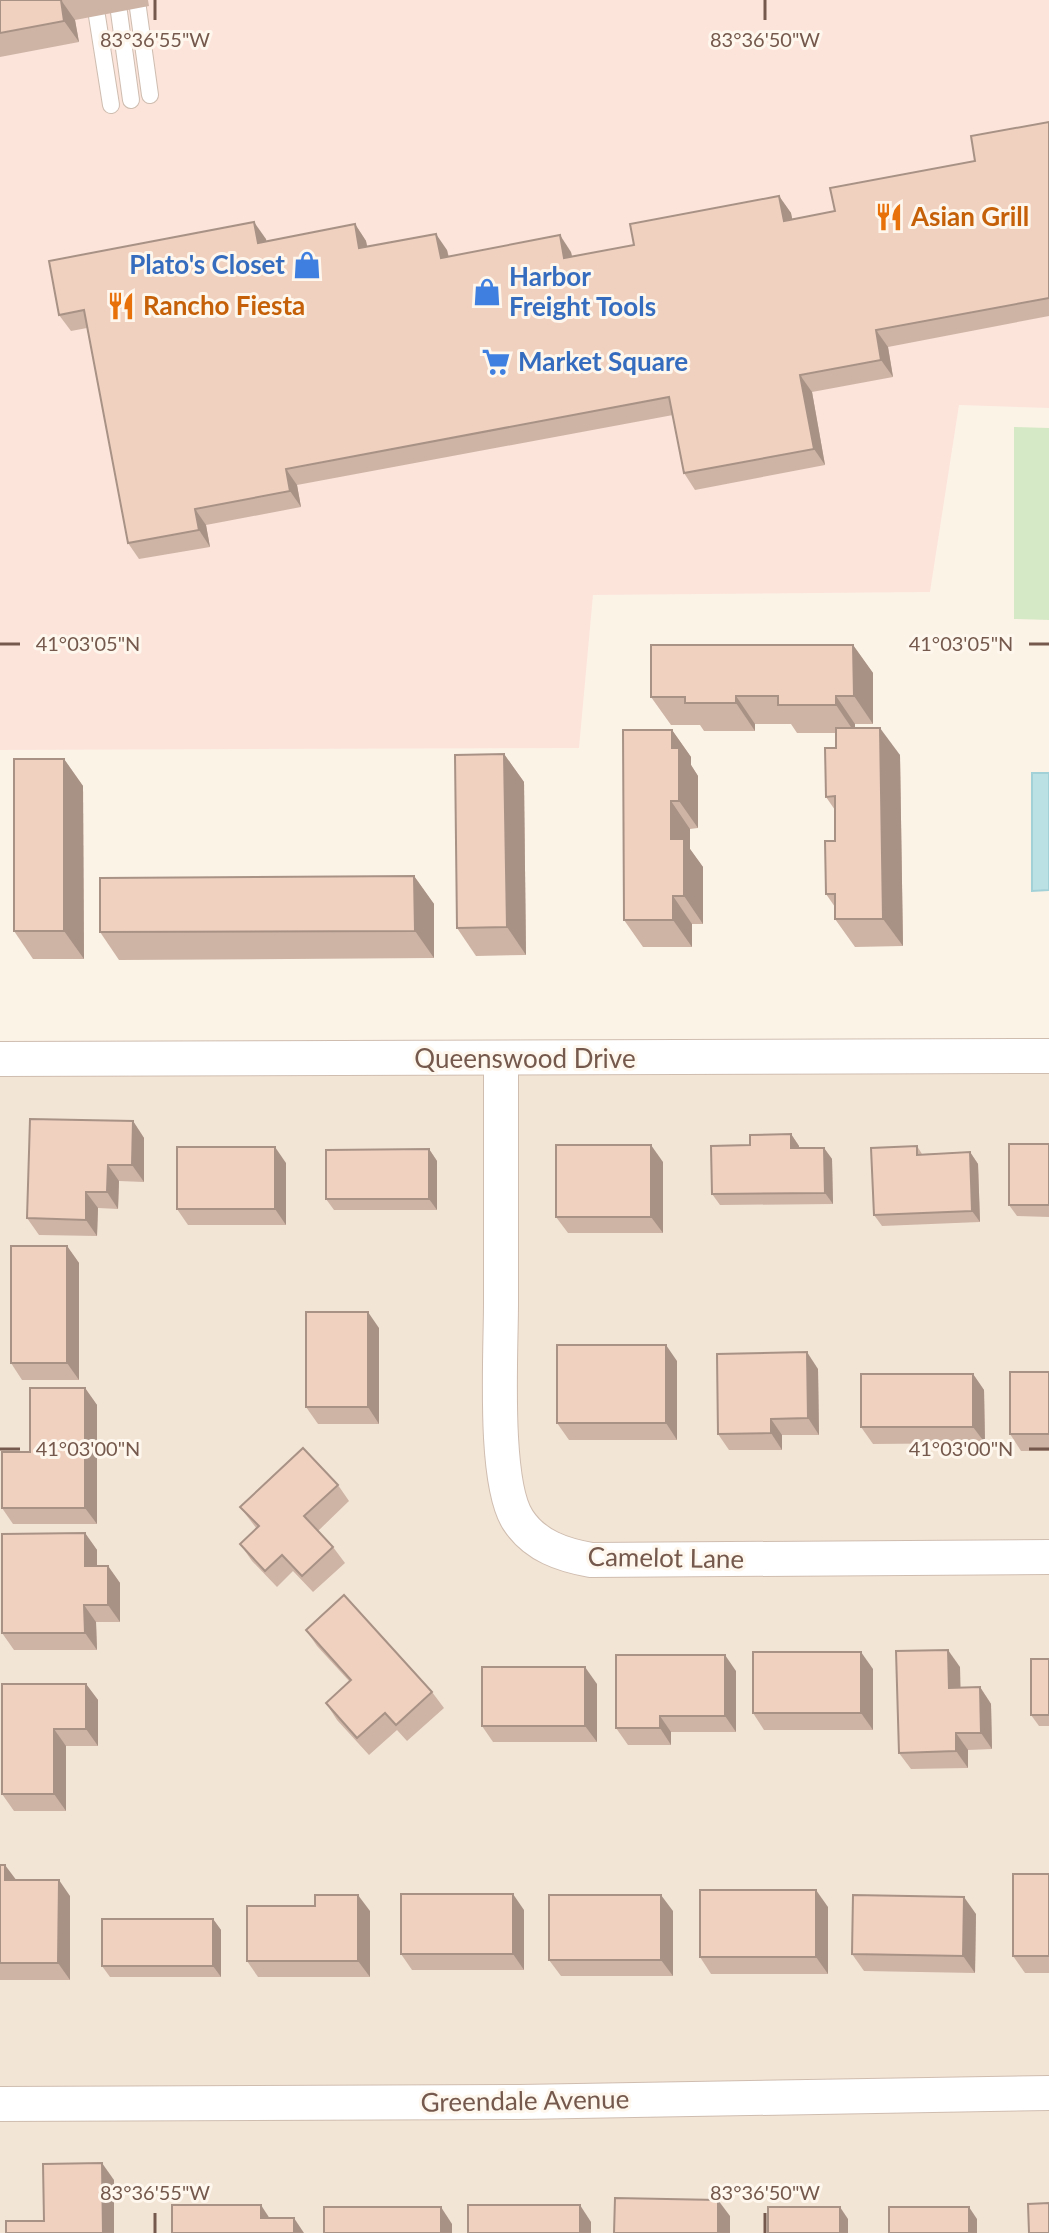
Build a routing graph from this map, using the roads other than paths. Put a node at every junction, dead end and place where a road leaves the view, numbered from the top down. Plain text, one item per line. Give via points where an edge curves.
1 (138, 8) dead end
2 (119, 12) dead end
3 (97, 16) dead end
4 (150, 95) dead end
5 (131, 100) dead end
6 (111, 105) dead end
7 (1049, 1056) edge
8 (0, 1059) edge
9 (501, 1059) junction
10 (1049, 1557) edge
11 (1049, 2093) edge
12 (0, 2104) edge

1 - 4 lane
2 - 5 lane
3 - 6 lane
7 - 9 street, Queenswood Drive
8 - 9 street, Queenswood Drive
9 - 10 street, Camelot Lane via 500,1414 507,1494 518,1520 538,1541 563,1555 591,1560
11 - 12 street, Greendale Avenue

